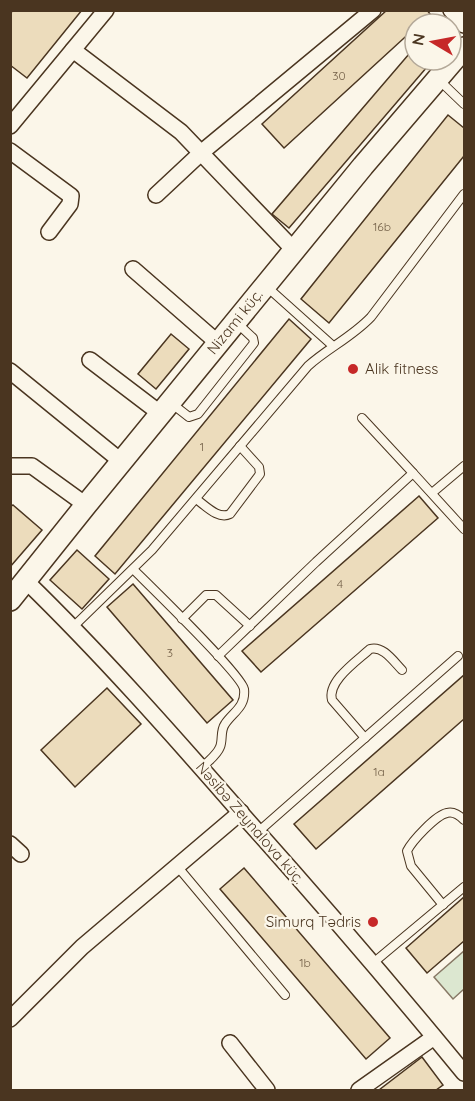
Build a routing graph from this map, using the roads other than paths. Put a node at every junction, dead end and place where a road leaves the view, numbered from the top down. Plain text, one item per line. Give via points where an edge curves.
1 (106, 10) edge
2 (373, 10) edge
3 (451, 10) edge
4 (465, 25) edge
5 (465, 48) edge
6 (74, 50) junction
7 (437, 79) junction
8 (465, 104) edge
9 (10, 126) edge
10 (10, 151) edge
11 (202, 152) junction
12 (465, 194) edge
13 (156, 195) dead end
14 (49, 232) dead end
15 (294, 250) junction
16 (133, 269) dead end
17 (265, 285) junction
18 (235, 321) junction
19 (218, 343) junction
20 (333, 346) junction
21 (90, 360) dead end
22 (10, 371) edge
23 (165, 408) junction
24 (362, 418) dead end
25 (240, 446) junction
26 (122, 462) junction
27 (10, 466) edge
28 (465, 466) edge
29 (413, 473) junction
30 (432, 493) junction
31 (196, 498) junction
32 (86, 505) junction
33 (465, 529) edge
34 (134, 570) junction
35 (26, 581) junction
36 (10, 600) edge
37 (182, 619) junction
38 (250, 626) junction
39 (73, 627) junction
40 (218, 656) junction
41 (458, 656) dead end
42 (402, 670) dead end
43 (365, 738) junction
44 (202, 768) junction
45 (241, 812) junction
46 (465, 820) edge
47 (258, 832) junction
48 (177, 866) junction
49 (465, 887) edge
50 (443, 905) junction
51 (373, 963) junction
52 (285, 995) dead end
53 (10, 1018) edge
54 (434, 1037) junction
55 (230, 1043) dead end
56 (465, 1073) edge
57 (267, 1090) edge
58 (359, 1090) edge

1 - 6 street
2 - 11 street
3 - 4 street
5 - 7 street, Nizami küç.
6 - 9 street
6 - 11 street
7 - 8 lane
7 - 15 street, Nizami küç.
10 - 14 street via 71,196 70,204
11 - 13 street
11 - 15 street
12 - 20 lane via 370,317
15 - 17 street, Nizami küç.
16 - 19 street
17 - 18 street, Nizami küç.
17 - 20 lane
18 - 19 street, Nizami küç.
18 - 23 lane via 253,338 251,349 194,416
19 - 23 street, Nizami küç.
20 - 25 lane via 308,366
21 - 23 street
22 - 26 street
23 - 26 street, Nizami küç.
24 - 29 lane
25 - 31 lane
25 - 31 lane via 259,467 260,474 230,514 218,515
26 - 32 street, Nizami küç.
27 - 32 street via 32,466
28 - 30 lane
29 - 30 lane
29 - 38 lane
30 - 33 lane
31 - 34 lane
32 - 35 street, Nizami küç.
34 - 37 lane
34 - 39 lane
35 - 36 street, Nizami küç.
35 - 39 street, Nəsibə Zeynalova küç.
37 - 38 lane via 211,593
37 - 40 lane
38 - 40 lane
39 - 44 street, Nəsibə Zeynalova küç.
40 - 44 lane via 241,682 243,701 224,725 219,750
41 - 43 lane
42 - 43 lane via 375,648 335,683 332,700
43 - 47 lane
44 - 45 street, Nəsibə Zeynalova küç.
45 - 47 street, Nəsibə Zeynalova küç.
45 - 48 street
46 - 50 lane via 448,812 412,842 407,851 411,866
47 - 51 street, Nəsibə Zeynalova küç.
48 - 52 lane
48 - 53 street via 82,947
49 - 50 lane
50 - 51 lane
51 - 54 street, Nəsibə Zeynalova küç.
54 - 56 street, Nəsibə Zeynalova küç.
54 - 58 street
55 - 57 street

